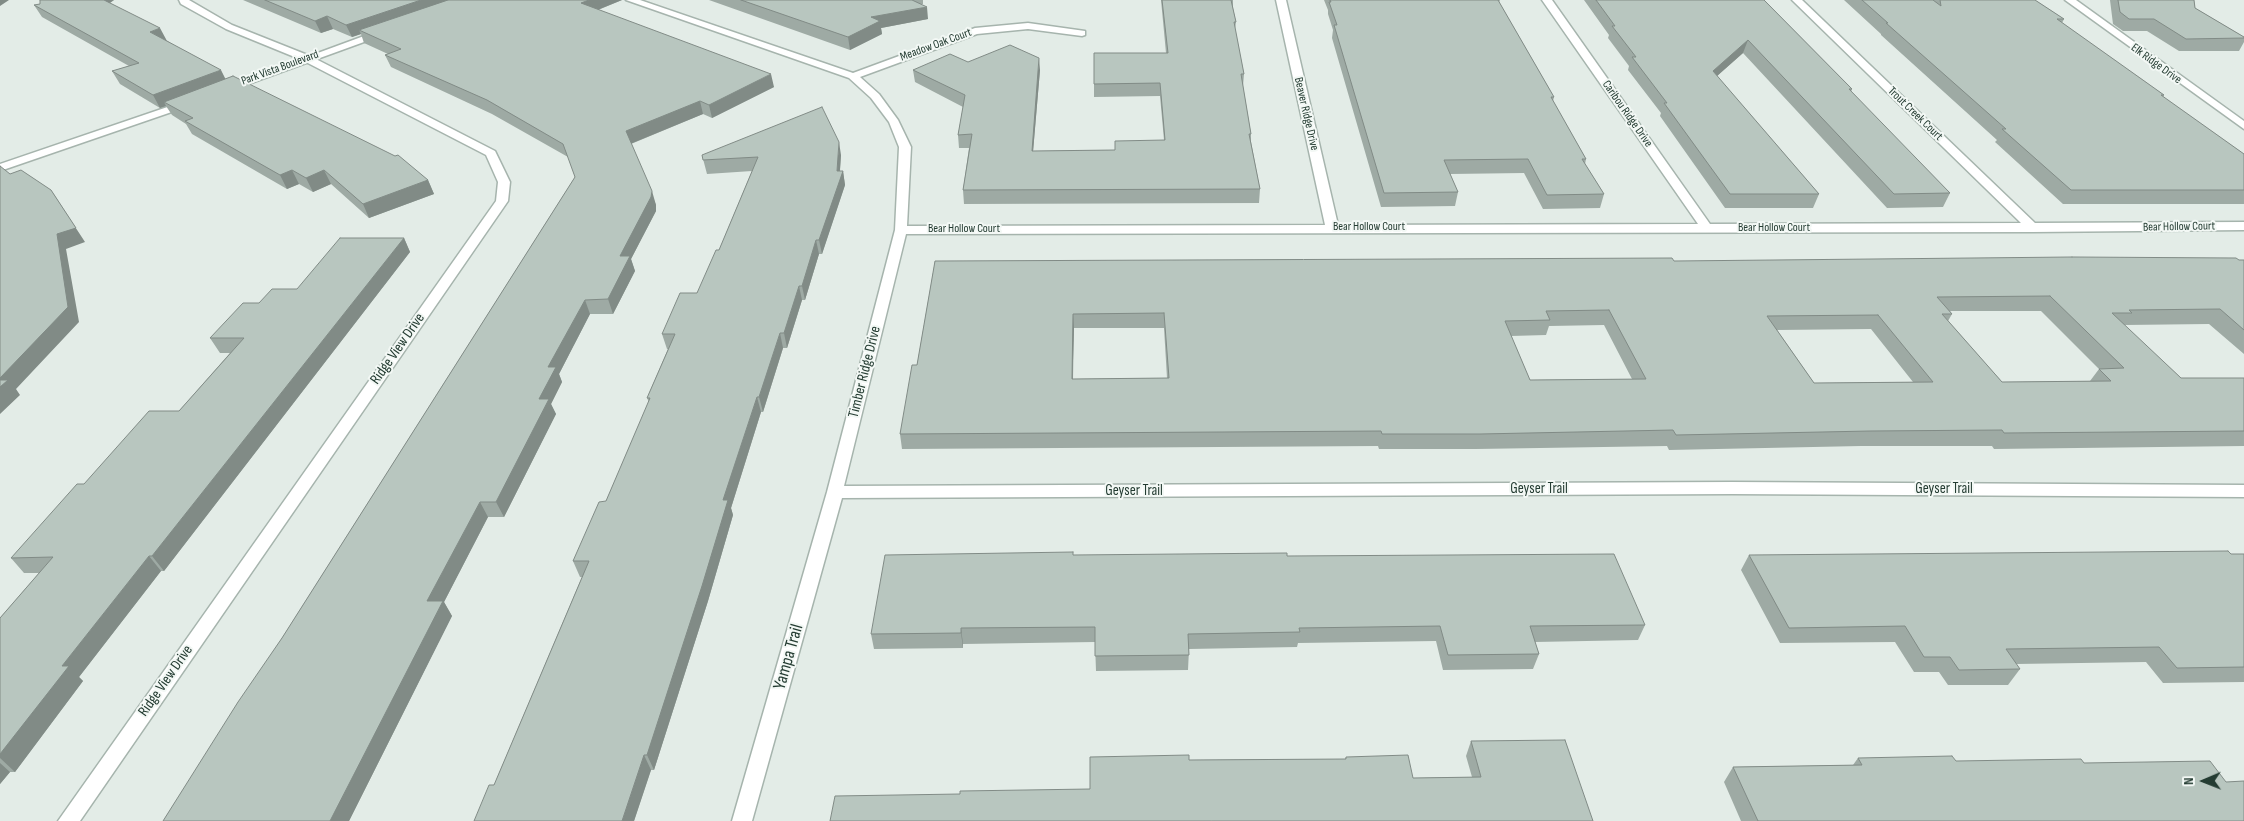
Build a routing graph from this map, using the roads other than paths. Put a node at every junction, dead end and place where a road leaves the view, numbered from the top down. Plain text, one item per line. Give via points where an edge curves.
1 (184, 0) edge
2 (632, 0) edge
3 (668, 0) edge
4 (1281, 0) edge
5 (1547, 0) edge
6 (1797, 0) edge
7 (2070, 0) edge
8 (651, 6) junction
9 (396, 28) edge
10 (1082, 32) dead end
11 (306, 58) junction
12 (853, 76) junction
13 (217, 92) edge
14 (199, 99) edge
15 (2244, 126) edge
16 (0, 168) edge
17 (2244, 226) edge
18 (1332, 227) junction
19 (1707, 228) junction
20 (2033, 228) junction
21 (901, 230) junction
22 (835, 492) junction
23 (2244, 492) edge
24 (68, 821) edge
25 (742, 821) edge

1 - 11 street, Ridge View Drive via 229,27
2 - 8 street
3 - 8 street
4 - 18 street, Beaver Ridge Drive
5 - 19 street, Caribou Ridge Drive
6 - 20 street, Trout Creek Court
7 - 15 street, Elk Ridge Drive
8 - 12 street
9 - 11 street, Park Vista Boulevard
10 - 12 street, Meadow Oak Court via 1028,26 975,31
11 - 13 street, Park Vista Boulevard
11 - 24 street, Ridge View Drive via 491,153 504,182 502,201
12 - 21 street via 875,96 894,122 905,147
14 - 16 street
17 - 20 street, Bear Hollow Court
18 - 19 street, Bear Hollow Court
18 - 21 street, Bear Hollow Court
19 - 20 street, Bear Hollow Court
21 - 22 street, Timber Ridge Drive
22 - 23 street, Geyser Trail via 1712,488
22 - 25 street, Yampa Trail

